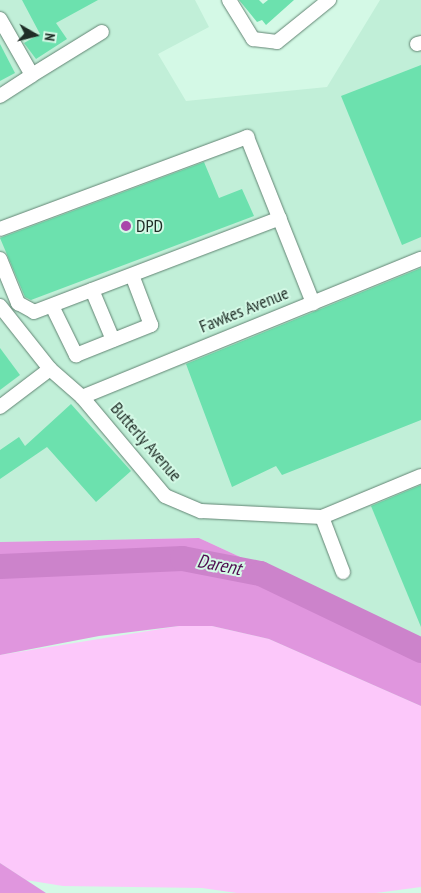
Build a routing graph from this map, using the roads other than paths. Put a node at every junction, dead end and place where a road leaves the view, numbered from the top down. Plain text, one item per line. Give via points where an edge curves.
1 (229, 0) edge
2 (329, 0) edge
3 (0, 19) edge
4 (102, 32) dead end
5 (32, 75) junction
6 (0, 96) edge
7 (280, 218) junction
8 (0, 228) edge
9 (0, 259) edge
10 (421, 259) edge
11 (132, 275) junction
12 (92, 290) junction
13 (313, 303) junction
14 (0, 306) edge
15 (52, 306) junction
16 (113, 340) junction
17 (50, 369) junction
18 (82, 397) junction
19 (0, 407) edge
20 (421, 476) edge
21 (322, 516) junction
22 (343, 572) dead end

1 - 2 street via 253,40 277,42
3 - 5 street
4 - 5 street
5 - 6 street
7 - 8 street via 247,137
7 - 11 street
7 - 13 street
9 - 15 street via 18,303 34,312
10 - 13 street, Fawkes Avenue
11 - 12 street
11 - 16 street via 151,325
12 - 15 street
12 - 16 street
13 - 18 street, Fawkes Avenue
14 - 17 street, Butterly Avenue
15 - 16 street via 76,355
17 - 18 street, Butterly Avenue
17 - 19 street
18 - 21 street, Butterly Avenue via 165,496 201,511
20 - 21 street, Butterly Avenue
21 - 22 street

